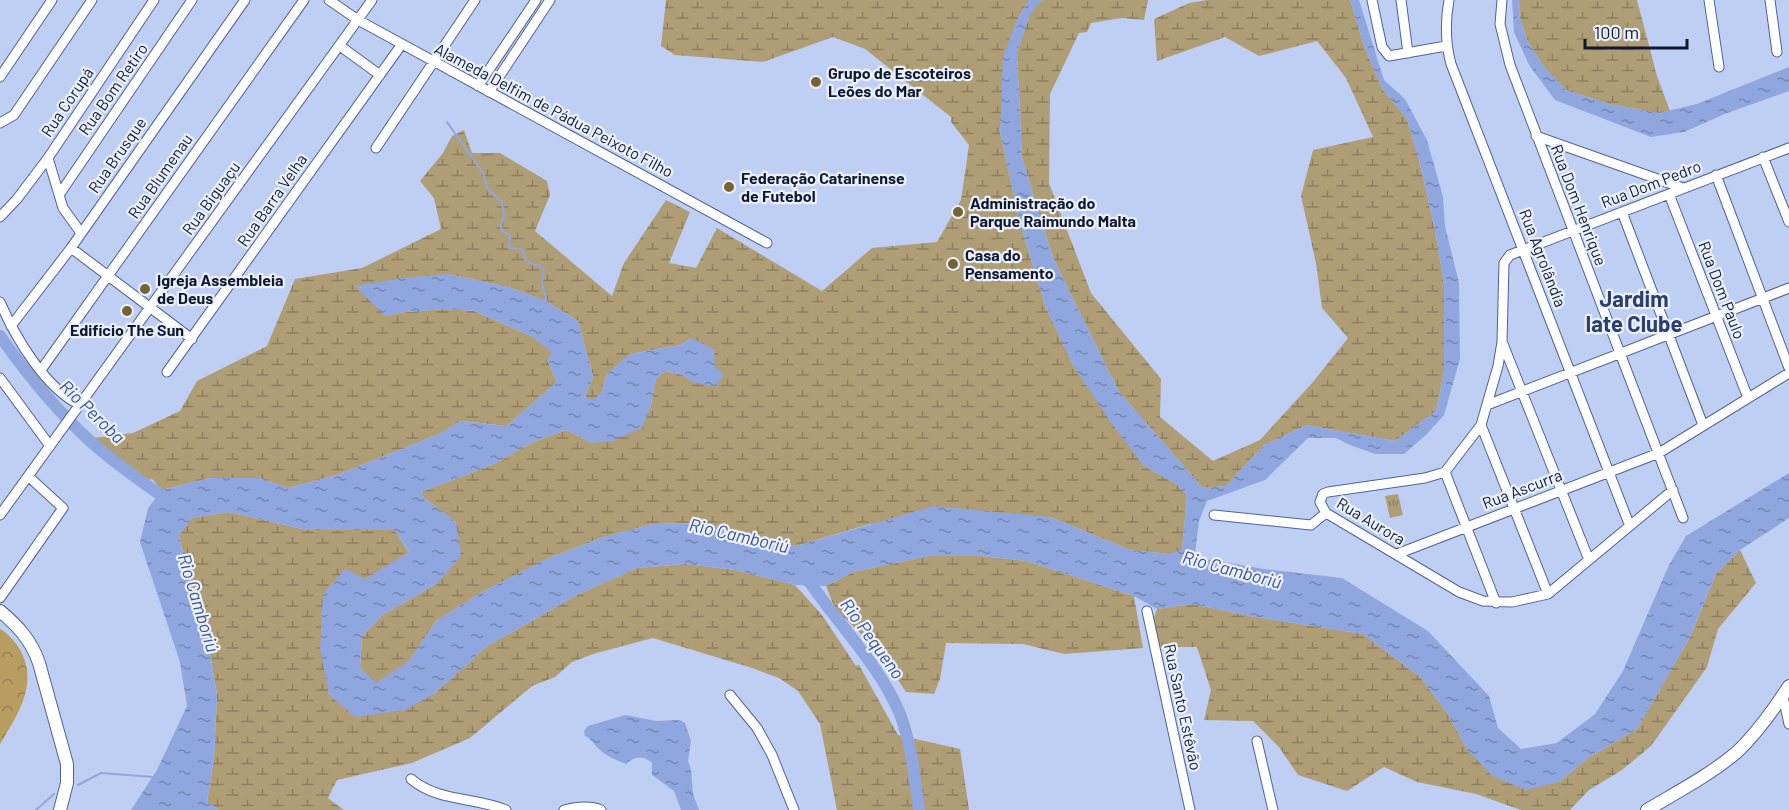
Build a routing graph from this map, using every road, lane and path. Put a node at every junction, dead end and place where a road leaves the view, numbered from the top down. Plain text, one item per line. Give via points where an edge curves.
1 (52, 0) edge
2 (92, 0) edge
3 (154, 0) edge
4 (192, 0) edge
5 (245, 0) edge
6 (304, 0) edge
7 (329, 0) edge
8 (372, 0) edge
9 (475, 0) edge
10 (536, 0) edge
11 (550, 0) edge
12 (1372, 0) edge
13 (1401, 0) edge
14 (1449, 0) edge
15 (1502, 0) edge
16 (1709, 0) edge
17 (1770, 0) edge
18 (358, 21) junction
19 (402, 44) junction
20 (340, 45) junction
21 (1446, 46) junction
22 (1777, 52) dead end
23 (1408, 53) junction
24 (434, 62) junction
25 (1719, 68) dead end
26 (380, 75) junction
27 (0, 77) edge
28 (478, 86) junction
29 (489, 92) junction
30 (0, 123) edge
31 (1536, 136) junction
32 (376, 148) dead end
33 (1789, 148) edge
34 (1763, 157) junction
35 (48, 158) junction
36 (1716, 175) junction
37 (1683, 188) junction
38 (1669, 194) junction
39 (58, 195) junction
40 (1622, 212) junction
41 (0, 217) edge
42 (1789, 222) edge
43 (1574, 230) junction
44 (81, 233) junction
45 (767, 243) dead end
46 (71, 248) junction
47 (1524, 250) junction
48 (108, 276) junction
49 (1789, 288) edge
50 (1763, 298) junction
51 (0, 303) edge
52 (150, 308) junction
53 (1716, 316) junction
54 (11, 326) junction
55 (1669, 335) junction
56 (192, 339) junction
57 (1502, 342) junction
58 (1621, 353) junction
59 (1789, 368) edge
60 (41, 370) junction
61 (166, 372) dead end
62 (1571, 372) junction
63 (1789, 374) edge
64 (0, 378) edge
65 (1522, 391) junction
66 (1748, 398) junction
67 (80, 405) junction
68 (1487, 405) junction
69 (1481, 425) junction
70 (1703, 426) junction
71 (50, 446) junction
72 (1659, 453) junction
73 (1446, 472) junction
74 (1609, 472) junction
75 (28, 476) junction
76 (1561, 490) junction
77 (1673, 490) junction
78 (1514, 508) junction
79 (1326, 513) junction
80 (0, 515) edge
81 (1214, 515) dead end
82 (1683, 518) dead end
83 (1629, 524) junction
84 (1466, 527) junction
85 (1397, 554) junction
86 (1589, 560) junction
87 (1548, 594) junction
88 (0, 598) edge
89 (1496, 603) junction
90 (0, 611) edge
91 (1147, 611) dead end
92 (1786, 691) edge
93 (730, 695) dead end
94 (1789, 724) edge
95 (1257, 741) dead end
96 (411, 779) dead end
97 (60, 810) edge
98 (506, 810) edge
99 (564, 810) edge
100 (601, 810) edge
101 (794, 810) edge
102 (1190, 810) edge
103 (1273, 810) edge
104 (1647, 810) edge

1 - 27 street
2 - 30 street via 14,115
3 - 35 street, Rua Corupá
4 - 39 street, Rua Bom Retiro
5 - 44 street, Rua Brusque
6 - 48 street, Rua Blumenau
7 - 18 street, Alameda Delfim de Pádua Peixoto Filho
8 - 18 street, Rua Biguaçu
9 - 24 street
10 - 28 street
11 - 29 street
12 - 23 street via 1382,46 1389,56
13 - 23 street
14 - 21 street, Rua Agrolândia
15 - 31 street, Rua Dom Henrique via 1500,24 1505,50
16 - 25 street
17 - 22 street
18 - 19 street, Alameda Delfim de Pádua Peixoto Filho
18 - 20 street, Rua Biguaçu
19 - 24 street, Alameda Delfim de Pádua Peixoto Filho
19 - 26 street, Rua Barra Velha
20 - 26 street
20 - 52 street, Rua Biguaçu
21 - 23 street
21 - 47 street, Rua Agrolândia
24 - 28 street, Alameda Delfim de Pádua Peixoto Filho
24 - 32 street
26 - 56 street, Rua Barra Velha
28 - 29 street, Alameda Delfim de Pádua Peixoto Filho
29 - 45 street, Alameda Delfim de Pádua Peixoto Filho
31 - 37 street
31 - 43 street, Rua Dom Henrique
33 - 34 street, Rua Dom Pedro
34 - 36 street, Rua Dom Pedro
34 - 42 street
35 - 39 street
35 - 41 street, Rua Corupá
36 - 37 street, Rua Dom Pedro
36 - 50 street
37 - 38 street, Rua Dom Pedro
38 - 40 street, Rua Dom Pedro
38 - 53 street, Rua Dom Paulo
39 - 44 street
40 - 43 street, Rua Dom Pedro
40 - 55 street
43 - 47 street, Rua Dom Pedro
43 - 58 street, Rua Dom Henrique
44 - 46 street, Rua Brusque
46 - 48 street
46 - 54 street, Rua Brusque
47 - 57 street via 1510,255 1504,263
47 - 62 street, Rua Agrolândia
48 - 52 street
48 - 60 street, Rua Blumenau
49 - 50 street
50 - 53 street
50 - 59 street
51 - 54 street
52 - 56 street
52 - 67 street, Rua Biguaçu
53 - 55 street
53 - 66 street, Rua Dom Paulo
54 - 60 street
55 - 58 street
55 - 70 street
56 - 61 street, Rua Barra Velha
57 - 65 street
57 - 68 street
58 - 62 street
58 - 72 street, Rua Dom Henrique
60 - 67 street
62 - 65 street
62 - 74 street, Rua Agrolândia
63 - 66 street
64 - 71 street
65 - 68 street
65 - 76 street
66 - 70 street
67 - 71 street, Rua Biguaçu
68 - 69 street
69 - 73 street
69 - 78 street
70 - 72 street
71 - 75 street, Rua Biguaçu
72 - 74 street, Rua Ascurra
72 - 77 street, Rua Dom Henrique
73 - 79 street, Rua Aurora via 1328,492 1320,502
73 - 84 street
74 - 76 street, Rua Ascurra
74 - 83 street, Rua Agrolândia
75 - 80 street, Rua Biguaçu
75 - 88 street via 63,508
76 - 78 street, Rua Ascurra
76 - 86 street
77 - 82 street, Rua Dom Henrique
77 - 83 street, Rua Aurora
78 - 84 street, Rua Ascurra
78 - 87 street
79 - 81 street via 1311,525
79 - 85 street, Rua Aurora
83 - 86 street, Rua Aurora
84 - 85 street, Rua Ascurra
84 - 89 street
85 - 89 street, Rua Aurora via 1459,592
86 - 87 street, Rua Aurora
87 - 89 street, Rua Aurora via 1521,602
90 - 97 main road via 25,634 39,663 67,764
91 - 102 street, Rua Santo Estêvão
92 - 94 street
92 - 104 main road via 1734,754
93 - 101 street via 757,728
95 - 103 street
96 - 98 street via 437,794
99 - 100 street

